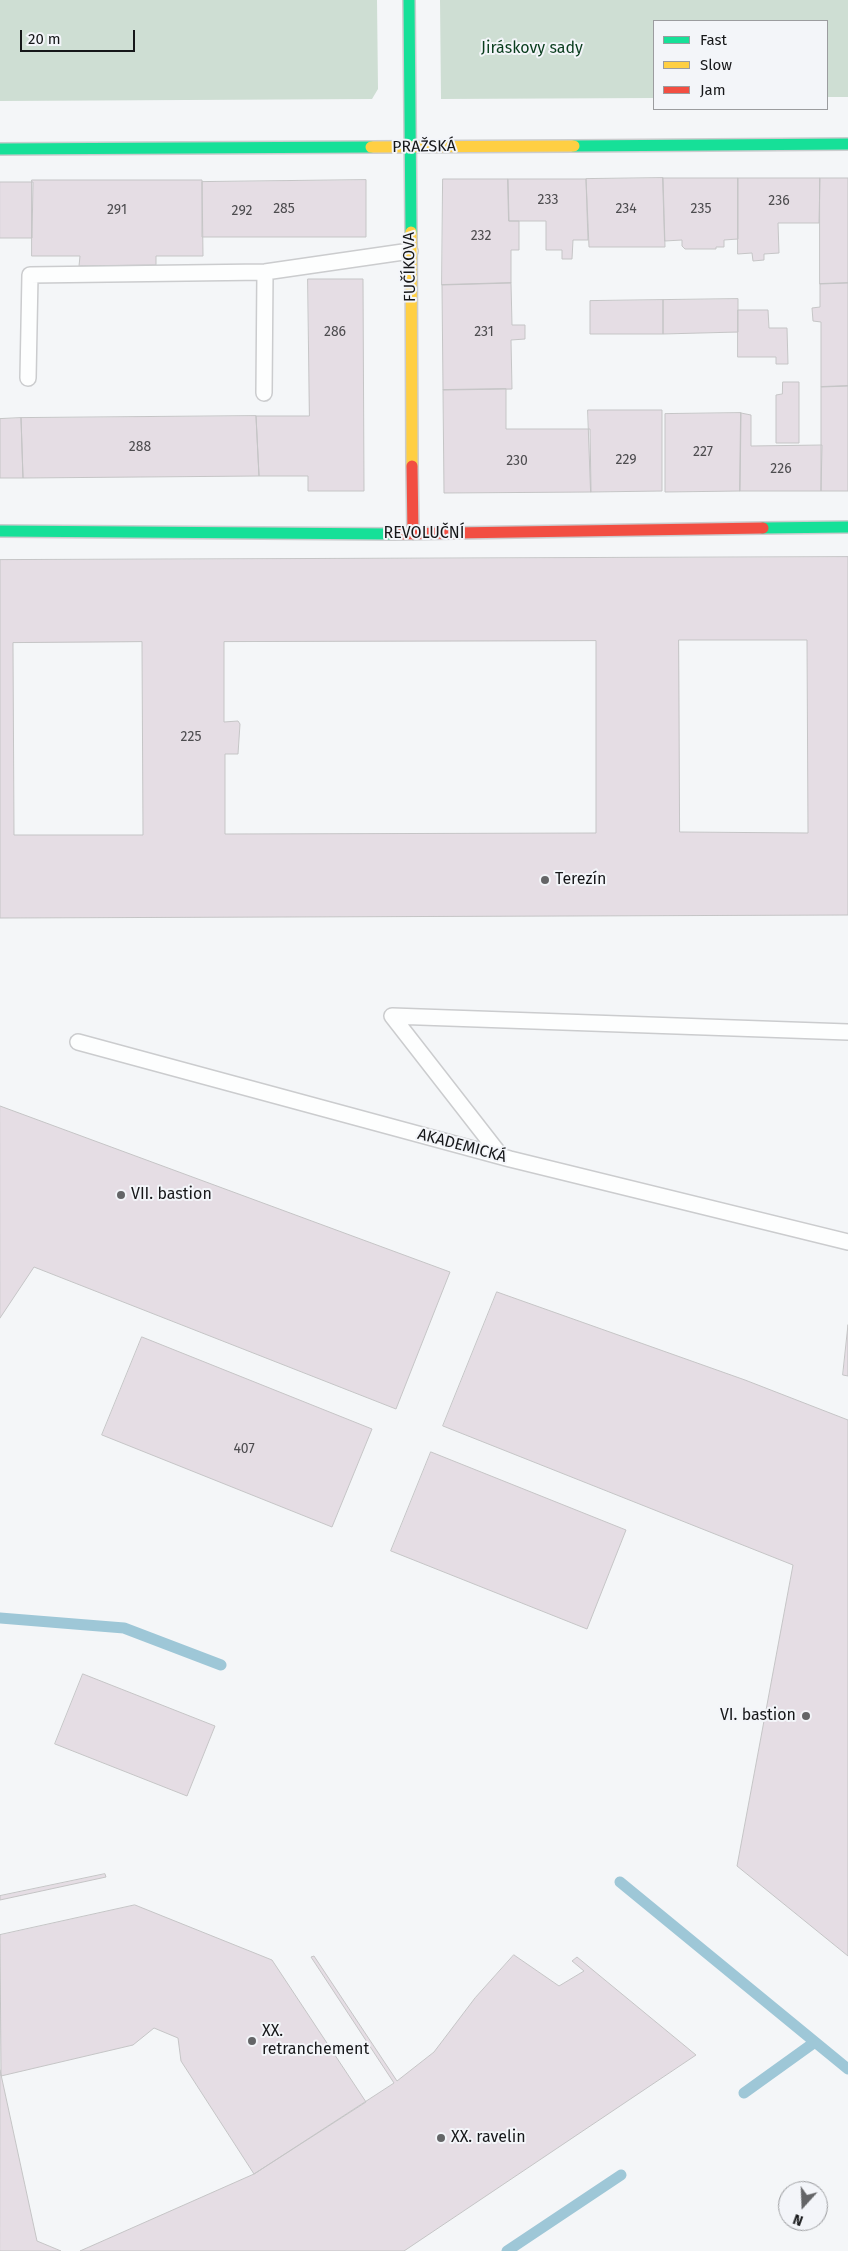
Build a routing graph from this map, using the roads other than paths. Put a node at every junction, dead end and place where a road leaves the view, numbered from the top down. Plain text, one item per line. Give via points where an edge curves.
1 (409, 0) edge
2 (848, 144) edge
3 (409, 147) junction
4 (0, 149) edge
5 (410, 251) junction
6 (264, 272) junction
7 (28, 378) dead end
8 (264, 393) dead end
9 (848, 526) edge
10 (0, 531) edge
11 (413, 534) junction
12 (848, 1032) edge
13 (78, 1042) dead end
14 (501, 1156) junction
15 (848, 1242) edge

1 - 3 street, FUČÍKOVA
2 - 3 street, PRAŽSKÁ
3 - 4 street, PRAŽSKÁ
3 - 5 street, FUČÍKOVA
5 - 6 lane
5 - 11 street, FUČÍKOVA
6 - 7 lane via 30,275
6 - 8 lane
9 - 11 street, REVOLUČNÍ
10 - 11 street, REVOLUČNÍ
12 - 14 lane via 392,1016
13 - 14 lane, AKADEMICKÁ
14 - 15 lane, AKADEMICKÁ

